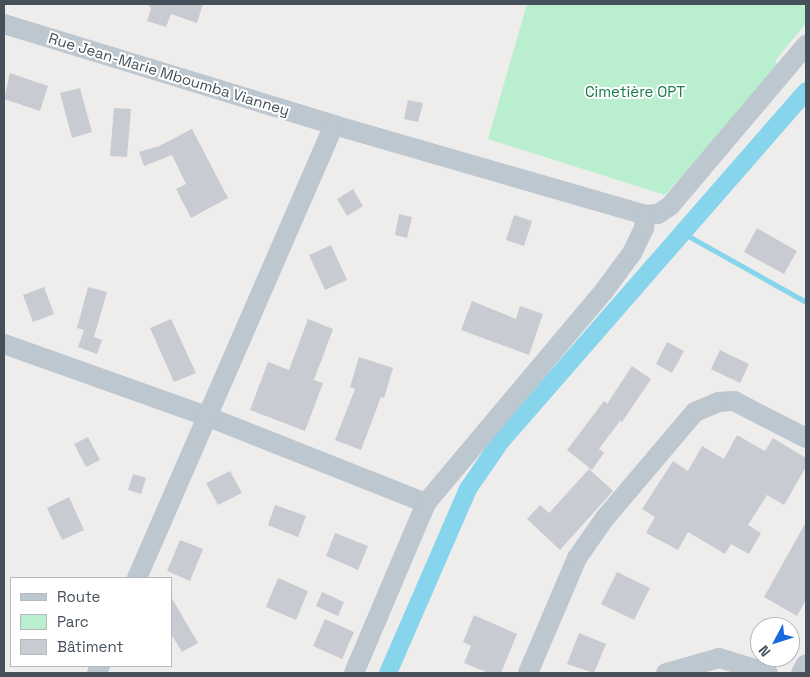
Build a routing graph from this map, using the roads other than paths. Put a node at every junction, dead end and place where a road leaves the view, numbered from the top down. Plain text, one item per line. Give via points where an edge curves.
1 (4, 24) edge
2 (806, 45) edge
3 (334, 125) junction
4 (645, 215) junction
5 (4, 344) edge
6 (206, 416) junction
7 (806, 438) edge
8 (426, 503) junction
9 (137, 577) edge
10 (806, 664) edge
11 (531, 672) edge
12 (354, 673) edge
13 (666, 673) edge
14 (768, 673) edge
15 (801, 673) edge

1 - 3 street, Rue Jean-Marie Mboumba Vianney
2 - 4 street via 670,206 658,214
3 - 4 street, Rue Jean-Marie Mboumba Vianney
3 - 6 street
4 - 8 street via 644,228 632,253 610,284
5 - 6 street
6 - 8 street
6 - 9 street
7 - 11 street via 734,400 718,402 695,412 605,518 577,558
8 - 12 street
10 - 15 street
13 - 14 street via 720,658

